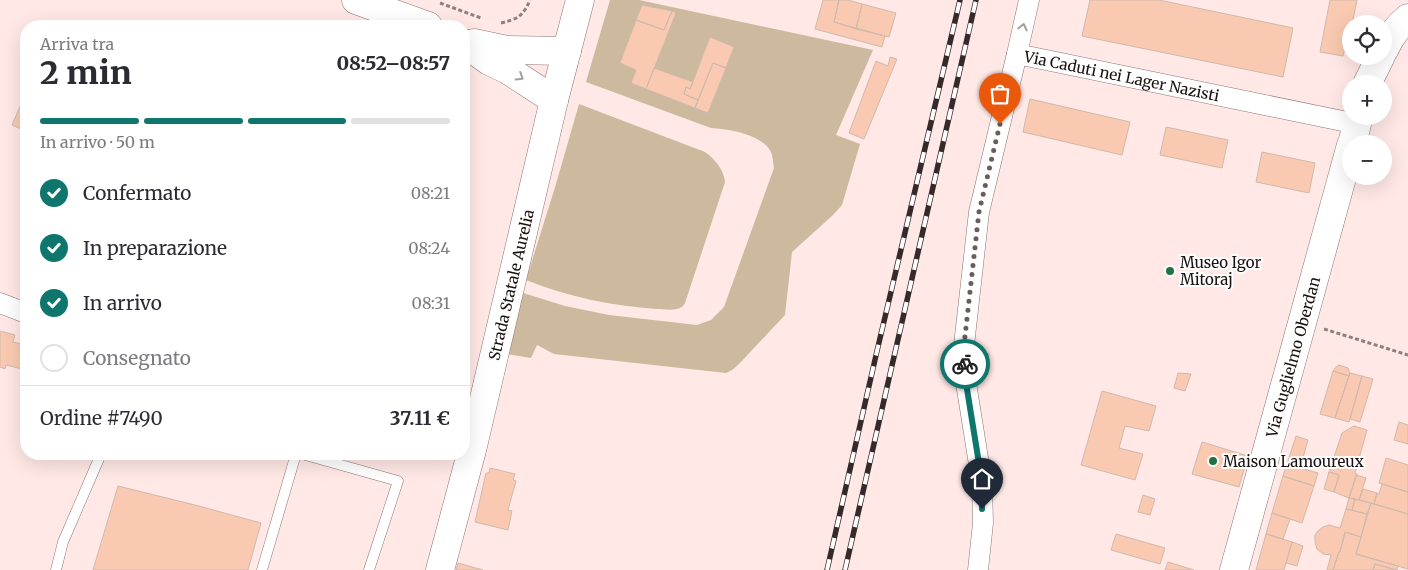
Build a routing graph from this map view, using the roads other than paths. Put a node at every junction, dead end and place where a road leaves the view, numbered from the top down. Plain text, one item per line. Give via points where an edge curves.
1 (356, 0) edge
2 (580, 0) edge
3 (1029, 0) edge
4 (434, 15) edge
5 (1408, 18) edge
6 (1392, 37) edge
7 (470, 43) edge
8 (470, 47) edge
9 (567, 51) junction
10 (1017, 54) junction
11 (554, 100) junction
12 (1355, 132) edge
13 (0, 303) edge
14 (20, 311) edge
15 (470, 441) edge
16 (98, 460) edge
17 (294, 460) edge
18 (323, 460) edge
19 (465, 460) edge
20 (56, 570) edge
21 (262, 570) edge
22 (369, 570) edge
23 (440, 570) edge
24 (978, 570) edge
25 (1234, 570) edge

1 - 4 main road
2 - 9 main road, Strada Statale Aurelia
10 -> 3 street
5 - 6 main road
7 - 9 main road via 507,50
8 -> 11 main road
9 - 11 main road, Strada Statale Aurelia
10 - 12 street, Via Caduti nei Lager Nazisti
10 - 24 street, Via Caduti nei Lager Nazisti via 979,212 964,345 966,383 982,482 983,523
11 - 15 main road, Strada Statale Aurelia
12 - 25 main road, Via Guglielmo Oberdan
13 - 14 street
16 - 20 lane via 63,542
17 - 21 lane
18 - 22 lane via 398,481
19 - 23 main road, Strada Statale Aurelia

